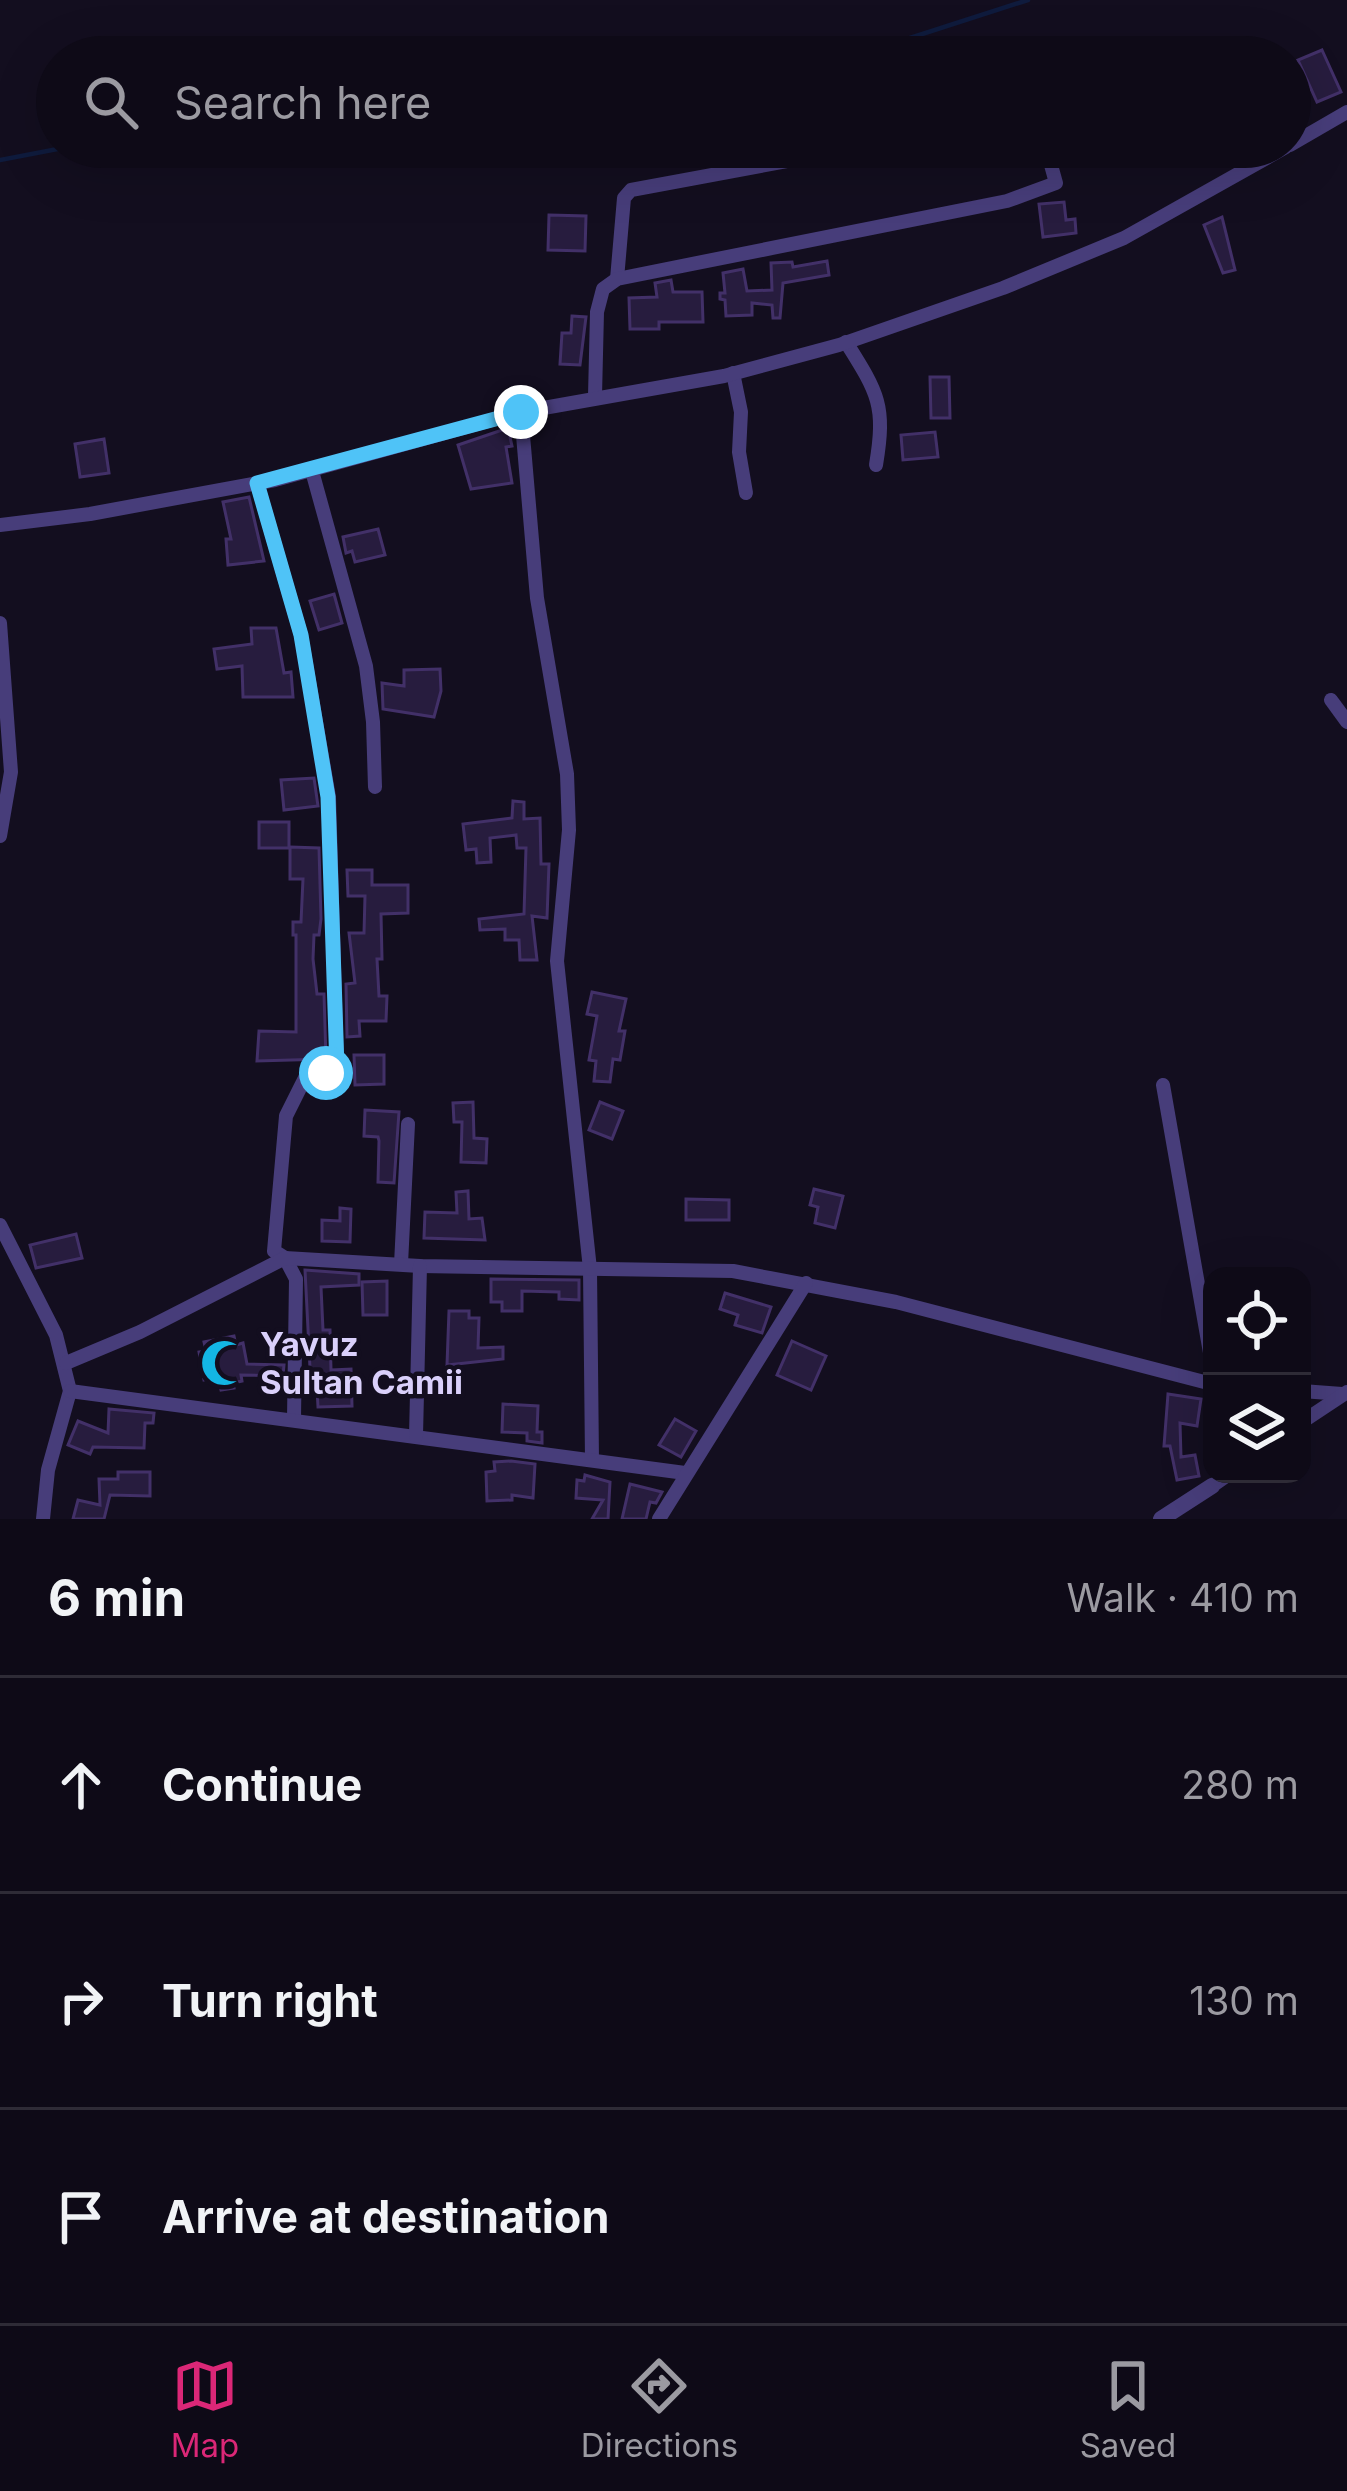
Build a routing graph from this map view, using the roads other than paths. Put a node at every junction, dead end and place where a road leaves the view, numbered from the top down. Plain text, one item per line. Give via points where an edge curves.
1 (1347, 112) edge
2 (1311, 133) edge
3 (750, 168) edge
4 (1052, 168) edge
5 (1249, 168) edge
6 (617, 279) junction
7 (846, 342) junction
8 (733, 374) junction
9 (595, 396) junction
10 (521, 412) junction
11 (876, 465) dead end
12 (312, 471) junction
13 (257, 483) junction
14 (746, 494) dead end
15 (0, 525) edge
16 (0, 623) edge
17 (1331, 700) dead end
18 (1347, 722) edge
19 (375, 787) dead end
20 (0, 836) edge
21 (1163, 1085) dead end
22 (408, 1124) dead end
23 (0, 1225) edge
24 (285, 1258) junction
25 (401, 1264) junction
26 (420, 1266) junction
27 (590, 1269) junction
28 (806, 1282) junction
29 (1203, 1313) edge
30 (66, 1363) junction
31 (1203, 1382) edge
32 (70, 1391) junction
33 (1311, 1391) edge
34 (1345, 1393) edge
35 (1311, 1416) edge
36 (294, 1418) junction
37 (416, 1436) junction
38 (592, 1460) junction
39 (685, 1474) junction
40 (1209, 1483) edge
41 (43, 1519) edge
42 (659, 1519) edge
43 (1161, 1519) edge

1 - 2 street
3 - 6 street via 631,190
4 - 6 street via 1056,183 1007,201
5 - 7 street via 1124,238
6 - 9 street via 603,289 597,312
7 - 8 street
7 - 11 street via 884,420
8 - 9 street
8 - 14 street
9 - 10 street
10 - 12 street
10 - 27 street via 537,598 567,774 557,961
12 - 13 street
12 - 19 street via 366,666
13 - 15 street
13 - 24 street via 301,635 329,820 337,1068 306,1076 286,1116 274,1251
16 - 20 street via 11,772
17 - 18 street
21 - 29 street
22 - 25 street
23 - 30 street
24 - 25 street
24 - 30 street
24 - 36 street via 296,1279
25 - 26 street
26 - 27 street
26 - 37 street
27 - 28 street via 733,1271
27 - 38 street
28 - 31 street
28 - 39 street
30 - 32 street
32 - 36 street
32 - 41 street
33 - 34 street
34 - 35 street
36 - 37 street
37 - 38 street
38 - 39 street
39 - 42 street
40 - 43 street

